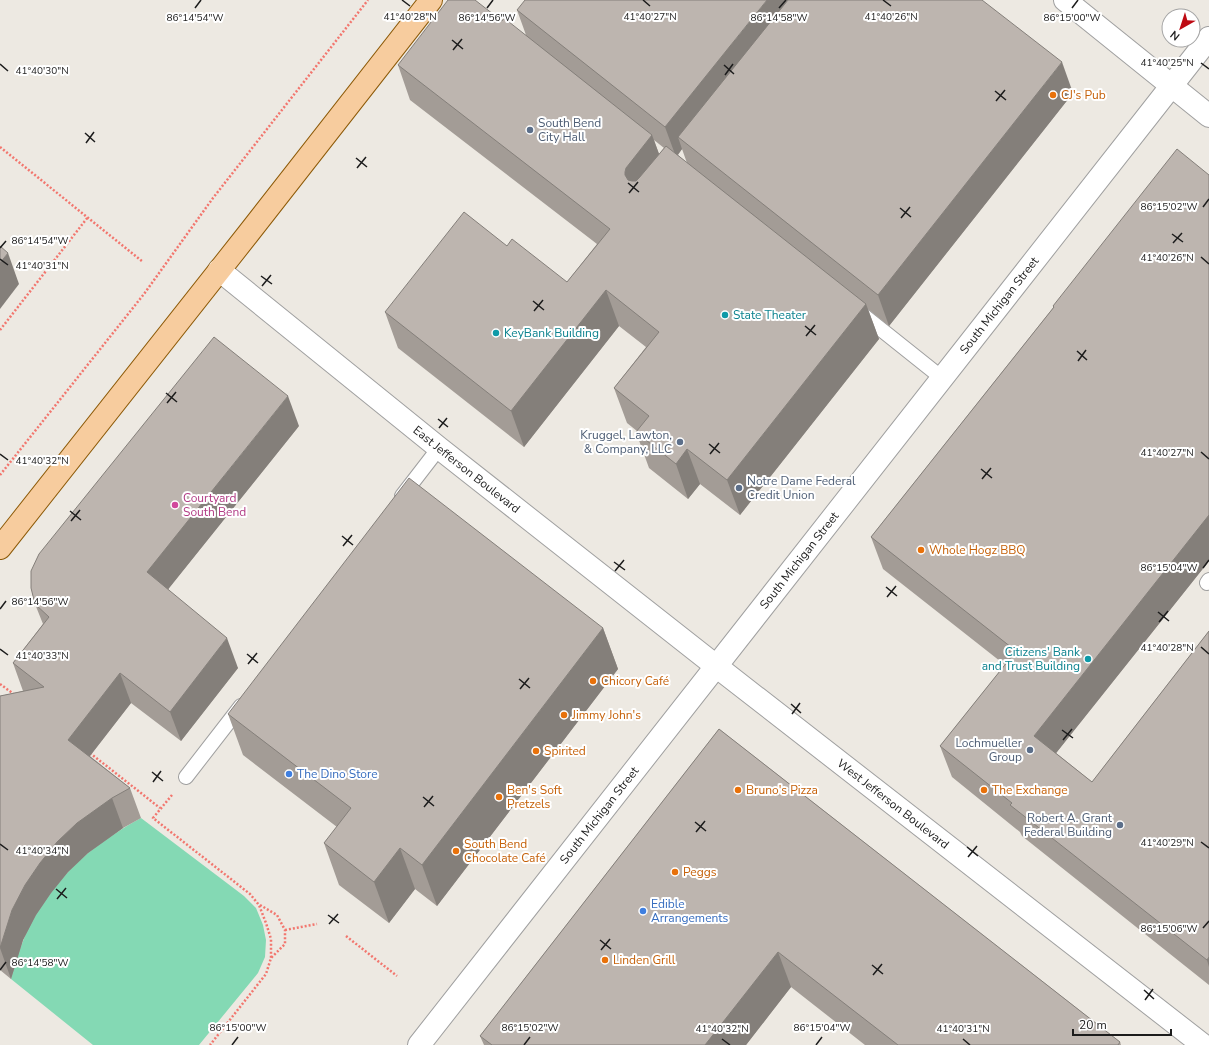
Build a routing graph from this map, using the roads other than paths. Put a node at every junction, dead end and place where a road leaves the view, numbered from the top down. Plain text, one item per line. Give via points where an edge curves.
1 (431, 0) edge
2 (1065, 0) edge
3 (1209, 38) edge
4 (1171, 86) junction
5 (1209, 116) edge
6 (219, 270) junction
7 (850, 305) edge
8 (942, 378) junction
9 (439, 448) junction
10 (395, 506) edge
11 (0, 548) edge
12 (716, 666) junction
13 (247, 699) edge
14 (186, 777) dead end
15 (419, 1045) edge
16 (1202, 1045) edge

1 - 6 main road
2 - 4 street
3 - 4 street, South Michigan Street
4 - 5 street
4 - 8 street, South Michigan Street
6 - 9 street, East Jefferson Boulevard
6 - 11 main road
7 - 8 lane
8 - 12 street, South Michigan Street
9 - 10 lane
9 - 12 street, East Jefferson Boulevard
12 - 15 street, South Michigan Street
12 - 16 street, West Jefferson Boulevard
13 - 14 lane

